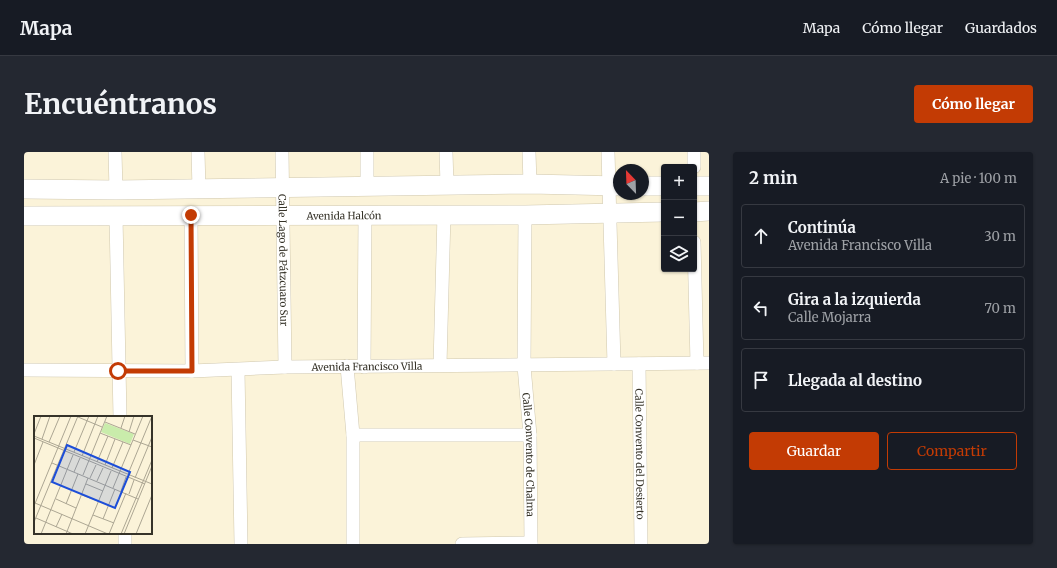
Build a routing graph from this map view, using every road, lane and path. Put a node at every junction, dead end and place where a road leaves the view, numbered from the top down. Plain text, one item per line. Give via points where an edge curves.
1 (115, 152) edge
2 (198, 152) edge
3 (282, 152) edge
4 (367, 152) edge
5 (446, 152) edge
6 (529, 152) edge
7 (608, 152) edge
8 (694, 152) edge
9 (694, 164) edge
10 (613, 180) edge
11 (530, 184) junction
12 (447, 185) junction
13 (697, 185) edge
14 (367, 186) junction
15 (613, 186) edge
16 (649, 186) edge
17 (661, 186) edge
18 (709, 186) edge
19 (283, 187) junction
20 (24, 189) edge
21 (199, 189) junction
22 (116, 190) junction
23 (613, 192) edge
24 (709, 211) edge
25 (661, 212) edge
26 (697, 212) edge
27 (365, 214) junction
28 (444, 214) junction
29 (609, 214) junction
30 (191, 215) junction
31 (282, 215) junction
32 (525, 215) junction
33 (24, 216) edge
34 (116, 216) junction
35 (696, 272) edge
36 (703, 363) edge
37 (614, 364) junction
38 (639, 364) junction
39 (440, 365) junction
40 (347, 366) junction
41 (524, 366) junction
42 (284, 367) junction
43 (364, 367) junction
44 (24, 370) edge
45 (238, 370) junction
46 (118, 371) junction
47 (192, 371) junction
48 (120, 416) edge
49 (353, 435) junction
50 (530, 435) junction
51 (531, 543) edge
52 (241, 544) edge
53 (353, 544) edge
54 (462, 544) edge
55 (641, 544) edge

1 - 22 street
2 - 21 street
3 - 19 street, Calle Lago de Pátzcuaro Sur
4 - 14 street
5 - 12 street
6 - 11 street
7 - 10 street
8 - 9 street
11 - 12 street
11 - 15 street
12 - 14 street
13 - 18 street
14 - 19 street
16 - 17 street
19 - 21 street
19 - 31 street, Calle Lago de Pátzcuaro Sur
20 - 22 street
21 - 22 street
23 - 29 street
24 - 26 street
25 - 29 street, Avenida Halcón
27 - 28 street, Avenida Halcón
27 - 31 street, Avenida Halcón
27 - 43 street
28 - 32 street, Avenida Halcón
28 - 39 street
29 - 32 street, Avenida Halcón
29 - 37 street
30 - 31 street, Avenida Halcón
30 - 34 street, Avenida Halcón
30 - 47 street
31 - 42 street, Calle Lago de Pátzcuaro Sur
32 - 41 street, Calle Convento de Chalma
33 - 34 street, Avenida Halcón
34 - 46 street
35 - 36 street
36 - 38 street, Avenida Francisco Villa
37 - 38 street, Avenida Francisco Villa
37 - 41 street, Avenida Francisco Villa
38 - 55 street, Calle Convento del Desierto
39 - 41 street, Avenida Francisco Villa
39 - 43 street, Avenida Francisco Villa
40 - 42 street, Avenida Francisco Villa
40 - 43 street, Avenida Francisco Villa
40 - 49 street
41 - 50 street, Calle Convento de Chalma
42 - 45 street, Avenida Francisco Villa
44 - 46 street, Avenida Francisco Villa
45 - 47 street, Avenida Francisco Villa
45 - 52 street
46 - 47 street, Avenida Francisco Villa
46 - 48 street
49 - 50 street
49 - 53 street
50 - 51 street, Calle Convento de Chalma
51 - 54 street

